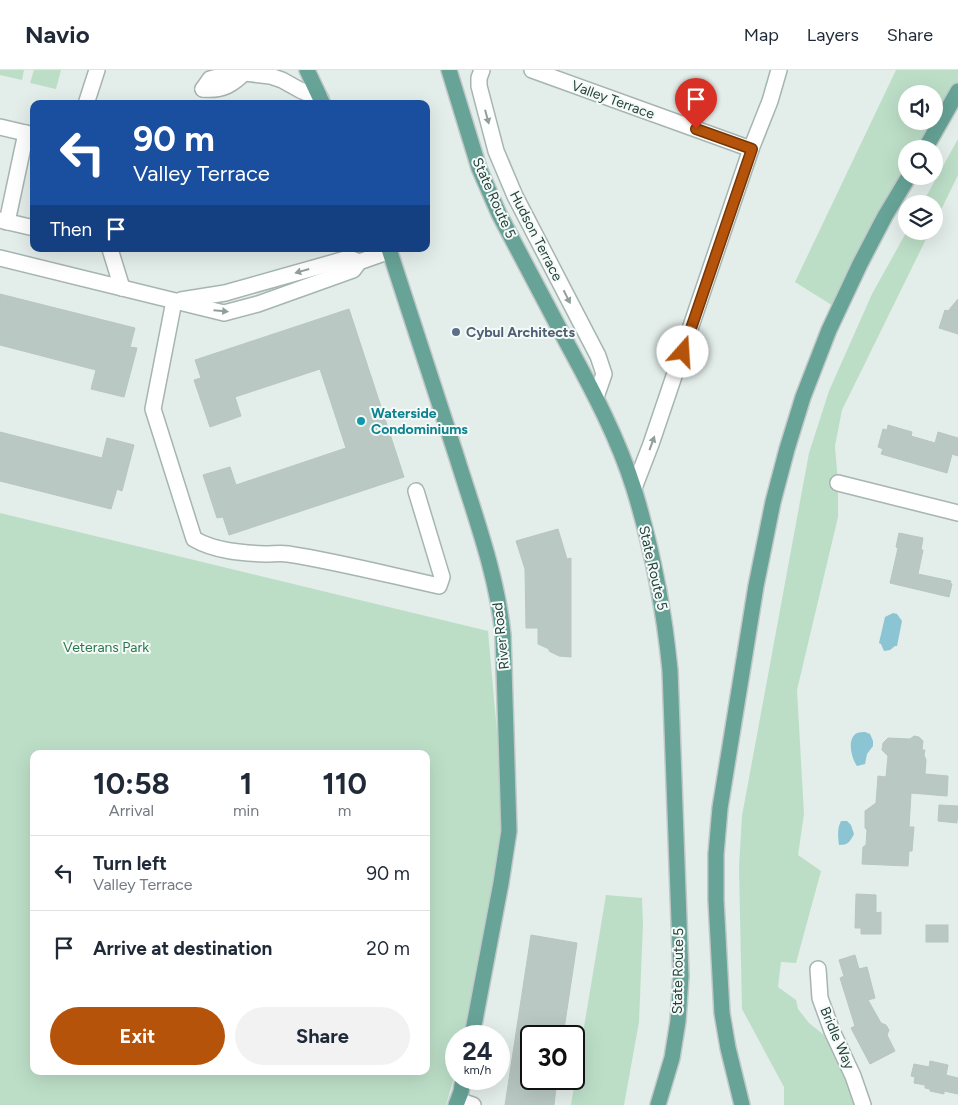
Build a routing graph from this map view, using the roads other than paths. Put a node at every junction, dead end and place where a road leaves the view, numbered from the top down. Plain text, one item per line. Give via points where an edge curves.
1 (97, 70) edge
2 (307, 70) edge
3 (449, 70) edge
4 (482, 70) edge
5 (532, 70) edge
6 (779, 70) edge
7 (244, 71) edge
8 (958, 91) edge
9 (87, 100) edge
10 (320, 100) edge
11 (322, 100) edge
12 (0, 127) edge
13 (30, 134) edge
14 (930, 140) edge
15 (752, 149) junction
16 (904, 185) edge
17 (4, 221) edge
18 (30, 227) edge
19 (111, 252) edge
20 (385, 252) edge
21 (391, 252) edge
22 (0, 258) edge
23 (122, 288) junction
24 (174, 301) junction
25 (596, 397) junction
26 (838, 482) dead end
27 (634, 488) junction
28 (416, 491) dead end
29 (958, 513) edge
30 (818, 969) dead end
31 (474, 1025) edge
32 (457, 1102) edge
33 (473, 1105) edge
34 (658, 1105) edge
35 (742, 1105) edge
36 (863, 1105) edge

1 - 9 street
2 - 11 main road
3 - 25 main road, State Route 5 via 488,190
4 -> 25 street, Hudson Terrace via 479,86 496,151 515,196 598,356 604,374
5 - 15 street, Valley Terrace
6 - 15 street
7 - 10 street via 282,80
8 - 14 main road
12 - 13 street
13 - 17 street
27 -> 15 street
16 - 35 main road via 860,264 829,330 803,398 773,502 756,586 720,808 716,854 722,1013
17 - 18 street
19 - 23 street
20 - 24 street via 359,262 353,270 224,313
21 - 31 main road, River Road via 491,570 502,622 509,831
22 - 23 street
23 - 24 street
24 - 28 street via 153,409 194,539 219,550 318,559 439,586 442,577
25 - 27 main road, State Route 5
26 - 29 street
27 - 34 main road, State Route 5 via 657,580 670,670 681,976 672,1058
30 - 36 street, Bridle Way via 820,998
32 - 33 street

